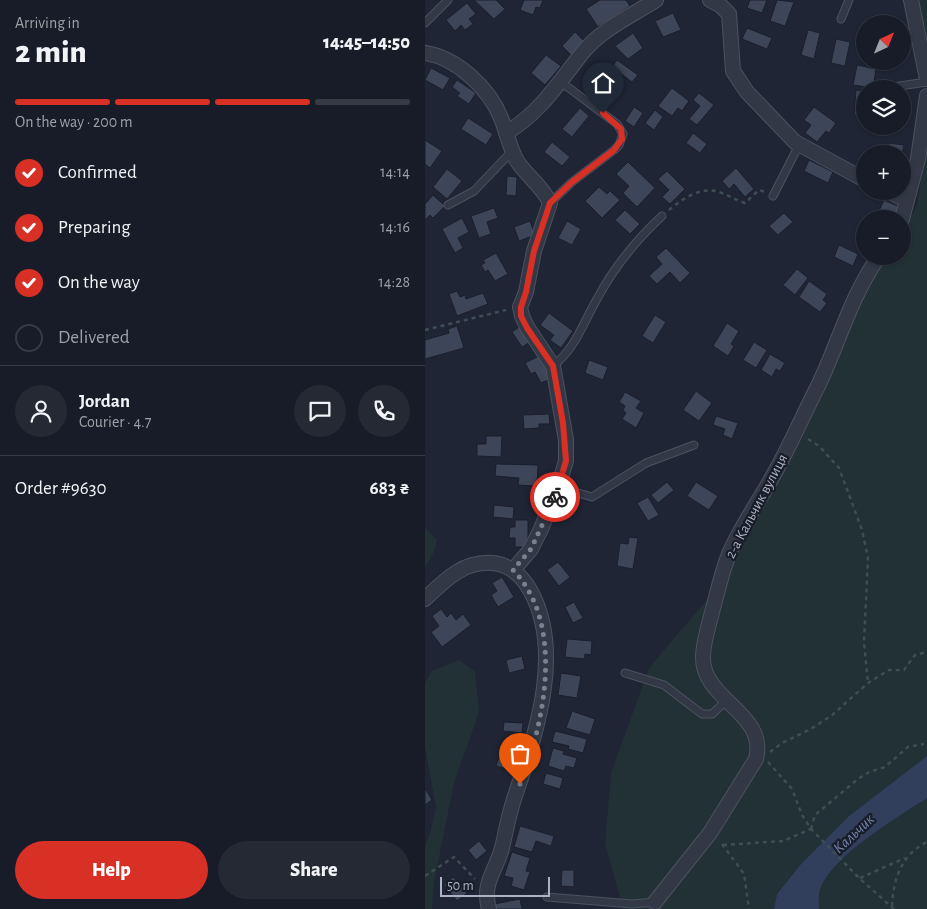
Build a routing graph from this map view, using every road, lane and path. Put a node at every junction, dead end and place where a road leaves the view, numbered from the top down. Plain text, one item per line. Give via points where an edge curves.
1 (448, 0) edge
2 (655, 0) edge
3 (710, 0) edge
4 (849, 0) edge
5 (911, 0) edge
6 (841, 19) dead end
7 (425, 23) edge
8 (425, 53) edge
9 (927, 81) edge
10 (561, 82) junction
11 (911, 84) edge
12 (927, 96) edge
13 (506, 133) junction
14 (799, 146) junction
15 (512, 151) junction
16 (856, 175) edge
17 (773, 196) joint
18 (907, 201) joint
19 (550, 203) junction
20 (448, 205) dead end
21 (904, 210) edge
22 (662, 216) joint
23 (873, 265) edge
24 (521, 307) junction
25 (425, 330) edge
26 (553, 366) junction
27 (795, 432) junction
28 (694, 444) dead end
29 (558, 488) junction
30 (513, 570) junction
31 (425, 599) edge
32 (927, 652) edge
33 (625, 673) dead end
34 (868, 684) junction
35 (727, 700) junction
36 (924, 744) dead end
37 (811, 829) junction
38 (710, 833) junction
39 (927, 842) edge
40 (723, 845) junction
41 (907, 858) junction
42 (425, 876) edge
43 (859, 878) junction
44 (485, 888) junction
45 (547, 897) dead end
46 (652, 906) edge
47 (893, 907) edge
48 (489, 909) edge
49 (749, 909) edge

1 - 7 lane
2 - 10 street via 601,36 584,51
3 - 14 street via 729,14 732,62 737,80
4 - 6 lane
5 - 9 street
8 - 13 street via 443,57 456,65 481,88 499,112
9 - 11 lane
10 - 13 street via 533,114
10 - 19 lane via 617,124 623,134 614,150
12 - 18 street via 919,159
13 - 15 street
14 - 16 street
14 - 17 lane
15 - 19 street
15 - 20 lane via 474,191
17 - 22 path via 761,189 745,203 717,191 705,191 677,203
18 - 21 street
19 - 24 street via 534,251
22 - 26 lane via 638,239 619,264 573,345
23 - 27 street, 2-а Кальчик вулиця via 857,290
24 - 25 path
24 - 26 street via 527,328
26 - 29 street via 566,440 566,461
27 - 34 path via 819,446 839,468 862,530 868,558 864,642
27 - 35 street, 2-а Кальчик вулиця via 731,551 703,650 709,681
28 - 29 lane via 646,463 592,497
29 - 30 street via 531,549
30 - 31 street via 501,564 471,563
30 - 44 street via 528,587 536,605 544,636 545,668 533,745 515,795 501,850
32 - 34 path via 915,655 904,670 889,670
33 - 35 lane via 671,688 702,714 712,714
34 - 37 path via 831,716 782,743 764,758 792,789 801,815
35 - 38 street, 2-а Кальчик вулиця via 753,728 757,754 750,771
36 - 37 path via 908,747 885,767 869,772 843,790 815,815
37 - 40 path via 783,841
37 - 43 path
38 - 40 path
38 - 46 street, 2-а Кальчик вулиця
39 - 41 path
40 - 49 path via 744,874
41 - 43 path
41 - 47 path via 893,886
42 - 44 path via 454,857
43 - 47 path
44 - 48 street
45 - 46 lane

